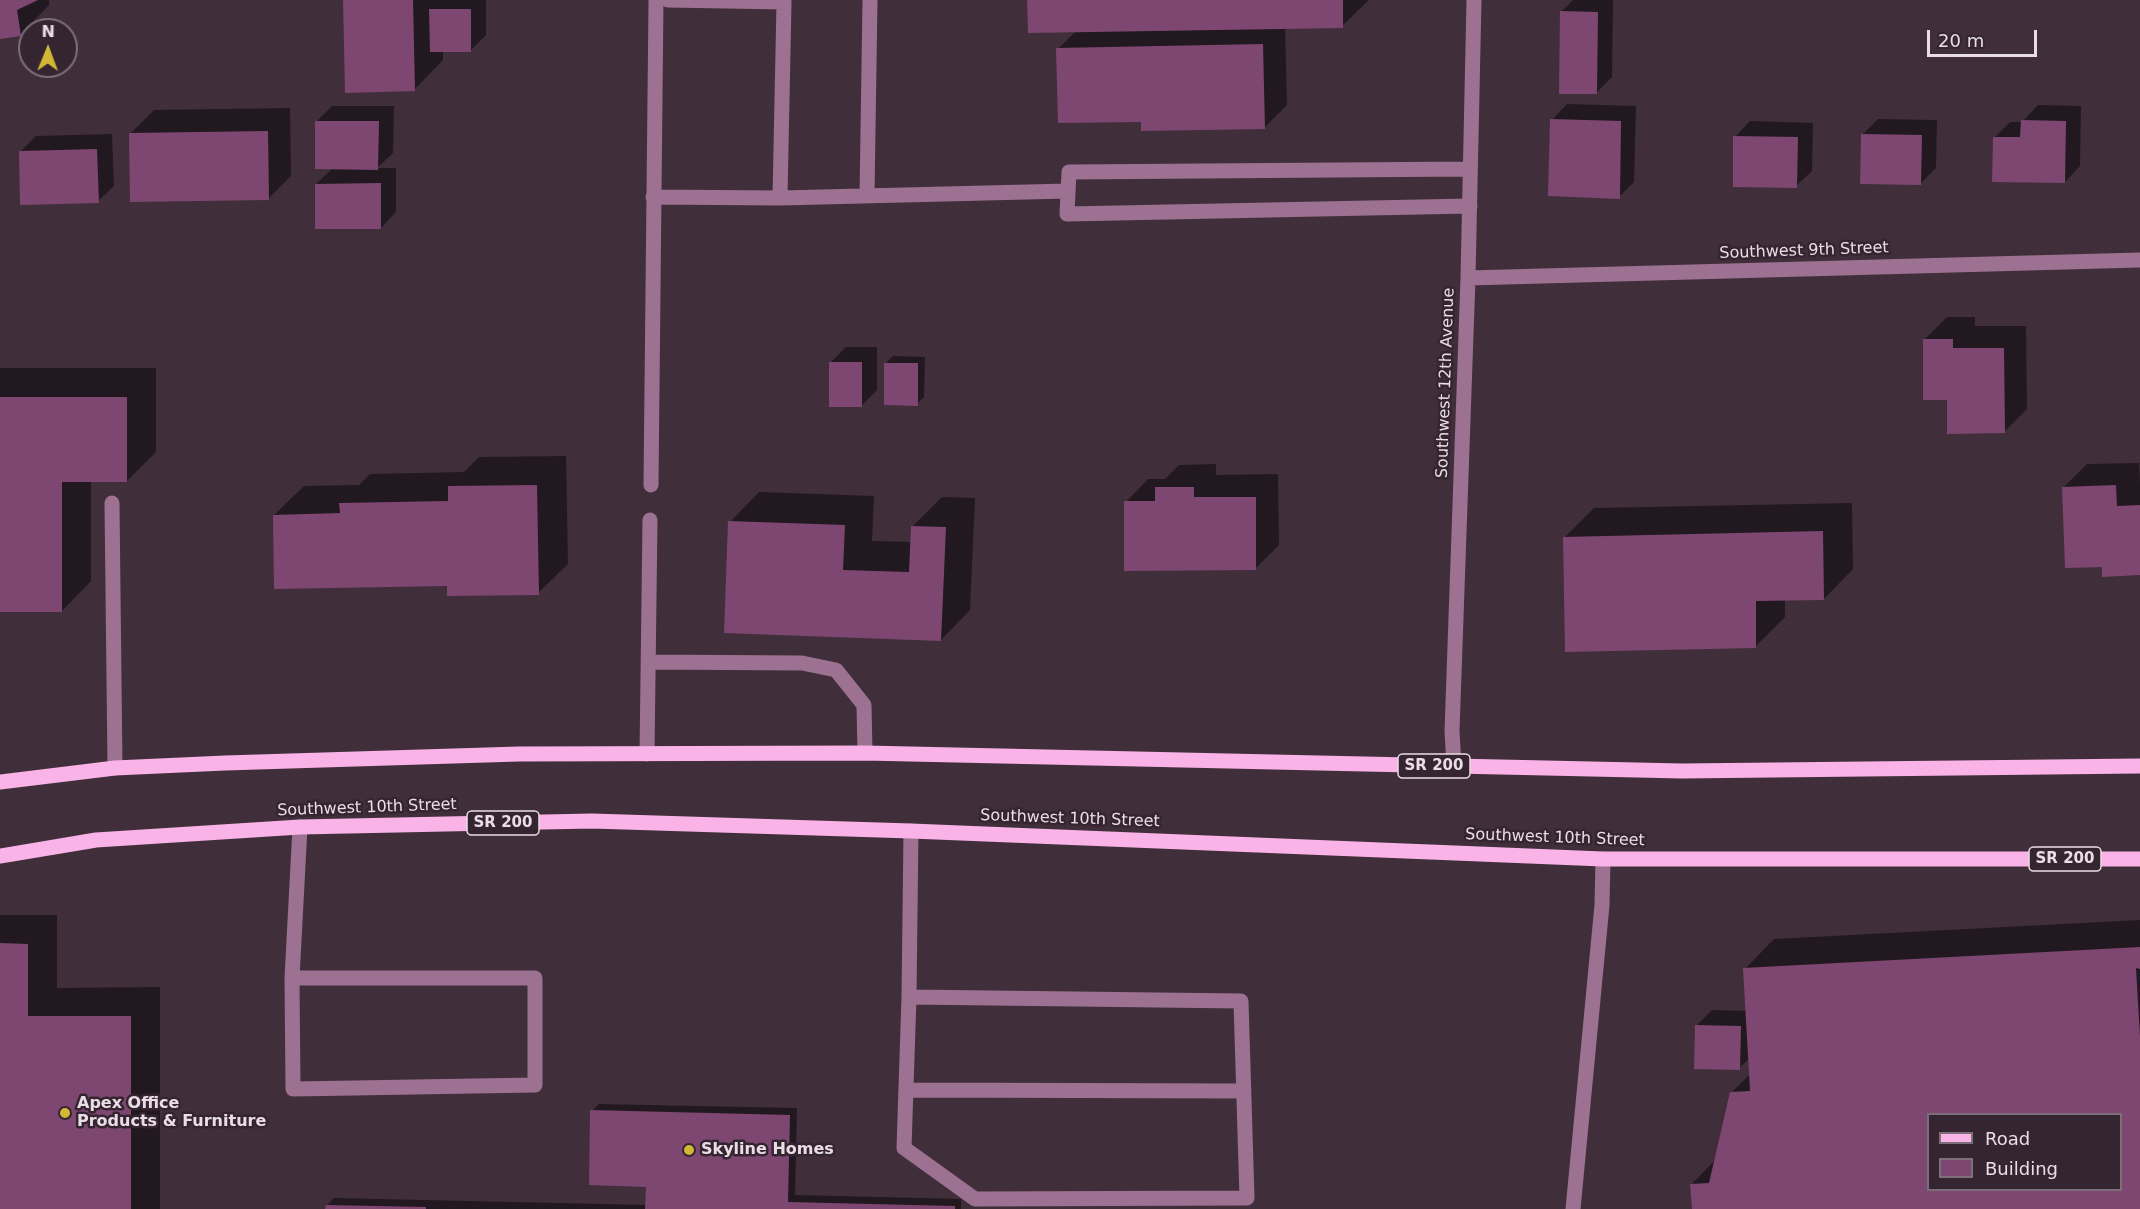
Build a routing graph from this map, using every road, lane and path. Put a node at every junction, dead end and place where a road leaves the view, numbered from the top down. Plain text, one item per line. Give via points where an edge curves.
1 (656, 0) edge
2 (668, 0) edge
3 (870, 0) edge
4 (1474, 0) edge
5 (1470, 169) junction
6 (1068, 191) junction
7 (867, 196) junction
8 (653, 197) junction
9 (780, 198) junction
10 (1470, 206) junction
11 (2140, 261) edge
12 (1468, 278) junction
13 (651, 485) dead end
14 (112, 503) dead end
15 (650, 520) dead end
16 (648, 662) junction
17 (865, 753) junction
18 (647, 754) junction
19 (1454, 766) junction
20 (2140, 766) edge
21 (116, 768) junction
22 (0, 782) edge
23 (300, 827) junction
24 (911, 831) junction
25 (0, 856) edge
26 (2140, 859) edge
27 (1603, 860) junction
28 (292, 978) junction
29 (909, 996) junction
30 (906, 1090) junction
31 (1244, 1091) junction
32 (1574, 1209) edge

1 - 8 street
2 - 9 street via 784,2
3 - 7 street
4 - 5 street, Southwest 12th Avenue
5 - 6 street via 1069,172
5 - 10 street, Southwest 12th Avenue
6 - 7 street
6 - 10 street via 1067,214
7 - 9 street
8 - 9 street
8 - 13 street
10 - 12 street, Southwest 12th Avenue
11 - 12 street, Southwest 9th Street
12 - 19 street, Southwest 12th Avenue via 1452,731
14 - 21 street
15 - 16 street
16 - 17 street via 802,663 836,670 864,705
16 - 18 street
17 - 18 main road, SR 200
17 - 19 main road, SR 200
18 - 21 main road, SR 200
19 - 20 main road, SR 200 via 1682,771
21 - 22 main road, SR 200
23 - 24 main road, Southwest 10th Street / SR 200 via 592,821
23 - 25 main road, Southwest 10th Street / SR 200 via 96,840
23 - 28 street
24 - 27 main road, Southwest 10th Street / SR 200
24 - 29 street
26 - 27 main road, Southwest 10th Street / SR 200
27 - 32 street
28 - 28 street via 293,1089 535,1085 536,978
29 - 30 street
29 - 31 street via 1241,1000
30 - 31 street
30 - 31 street via 903,1148 975,1199 1246,1198

